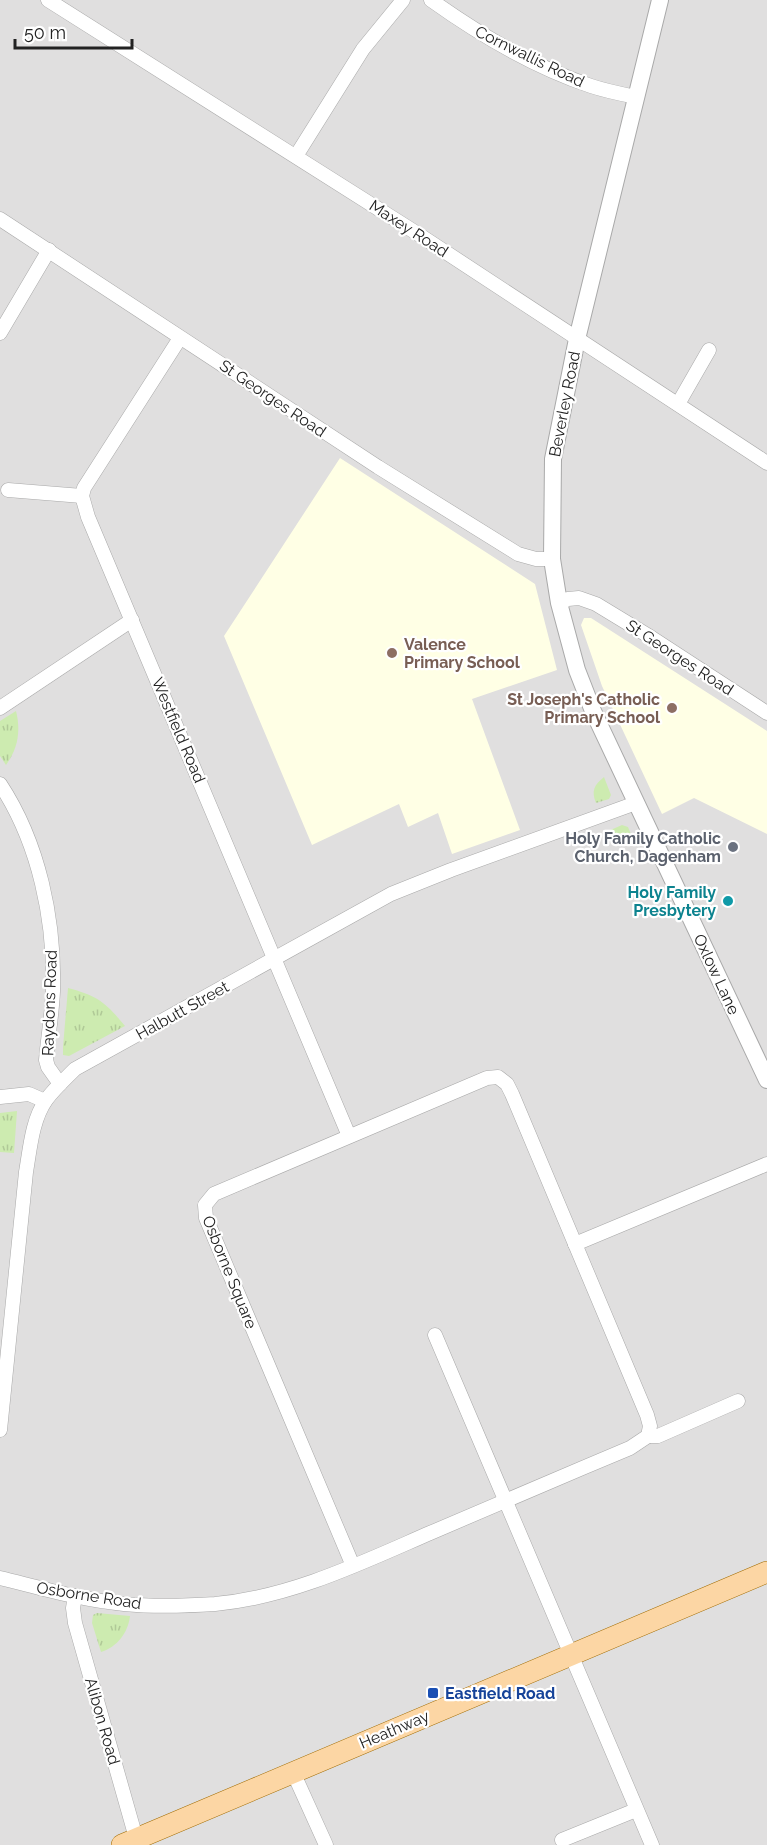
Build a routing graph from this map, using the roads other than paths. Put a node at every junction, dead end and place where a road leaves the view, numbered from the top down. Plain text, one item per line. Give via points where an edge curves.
1 (48, 0) edge
2 (403, 0) edge
3 (431, 0) edge
4 (660, 0) edge
5 (636, 97) junction
6 (296, 156) junction
7 (0, 219) edge
8 (49, 250) junction
9 (0, 333) edge
10 (180, 338) junction
11 (577, 339) junction
12 (710, 350) dead end
13 (678, 404) junction
14 (767, 463) edge
15 (9, 490) dead end
16 (82, 496) junction
17 (552, 560) junction
18 (559, 603) junction
19 (132, 620) junction
20 (0, 708) edge
21 (767, 712) edge
22 (0, 784) edge
23 (636, 803) junction
24 (275, 958) junction
25 (767, 1080) edge
26 (60, 1084) junction
27 (0, 1097) edge
28 (45, 1101) junction
29 (349, 1136) junction
30 (767, 1164) edge
31 (575, 1244) junction
32 (435, 1335) dead end
33 (738, 1401) dead end
34 (0, 1430) edge
35 (648, 1436) junction
36 (505, 1501) junction
37 (353, 1566) junction
38 (766, 1576) edge
39 (0, 1578) edge
40 (75, 1596) junction
41 (570, 1654) junction
42 (293, 1772) junction
43 (636, 1810) junction
44 (562, 1840) dead end
45 (132, 1843) edge
46 (326, 1845) edge
47 (652, 1845) edge

1 - 6 street, Maxey Road
2 - 6 street via 363,49
3 - 5 street, Cornwallis Road via 460,21 549,69 593,87
4 - 5 street, Beverley Road
5 - 11 street, Beverley Road
6 - 11 street, Maxey Road
7 - 8 street, St Georges Road
8 - 9 street
8 - 10 street, St Georges Road
10 - 16 street
10 - 17 street, St Georges Road via 518,554
11 - 13 street, Maxey Road
11 - 17 street, Beverley Road via 553,459
12 - 13 street
13 - 14 street, Maxey Road
15 - 16 street
16 - 19 street, Westfield Road
17 - 18 street, Beverley Road
18 - 21 street, St Georges Road via 579,598 596,604
18 - 23 street, Beverley Road via 576,670
19 - 20 street
19 - 24 street, Westfield Road
22 - 26 street, Raydons Road via 29,842 44,891 53,967 46,1060
23 - 24 street, Halbutt Street via 391,894
23 - 25 street, Oxlow Lane
24 - 26 street, Halbutt Street via 75,1069
24 - 29 street, Westfield Road
26 - 28 street, Halbutt Street
27 - 28 street via 29,1094
28 - 34 street, Halbutt Street via 26,1172
29 - 31 street, Osborne Square via 487,1078 498,1077 507,1084
29 - 37 street, Osborne Square via 214,1194 205,1205 206,1218
30 - 31 street
31 - 35 street, Osborne Square via 647,1415
32 - 36 street
33 - 35 street via 658,1436
35 - 36 street via 630,1448
36 - 37 street
36 - 41 street
37 - 40 street, Osborne Road via 302,1585 216,1604 124,1604
38 - 41 main road, Heathway
39 - 40 street, Osborne Road
40 - 45 street, Alibon Road via 75,1623
41 - 42 main road, Heathway
41 - 43 street
42 - 45 main road, Heathway
42 - 46 street
43 - 44 street
43 - 47 street

